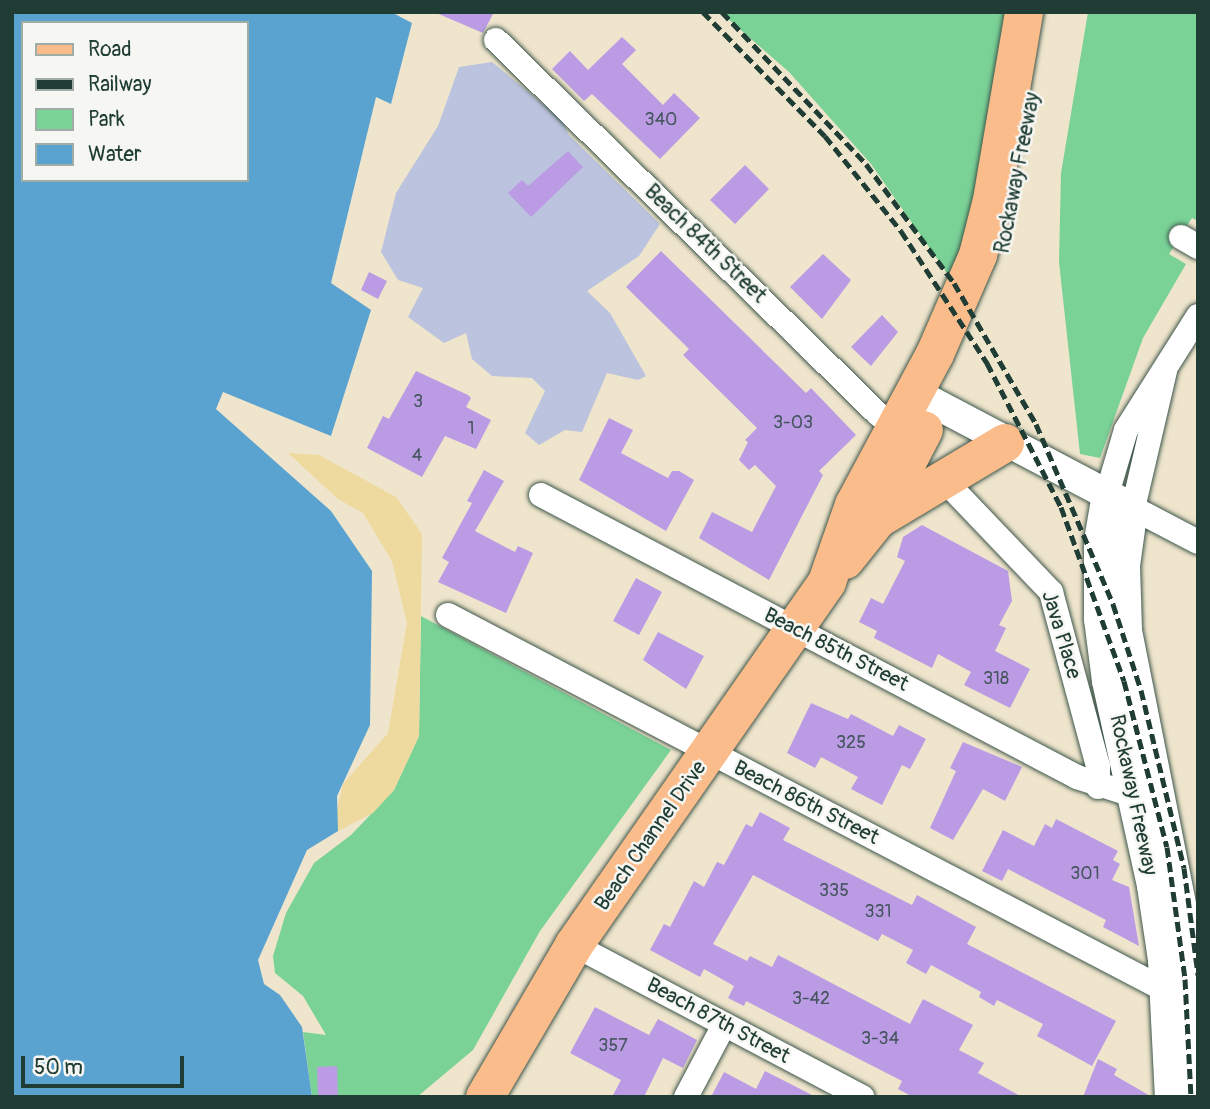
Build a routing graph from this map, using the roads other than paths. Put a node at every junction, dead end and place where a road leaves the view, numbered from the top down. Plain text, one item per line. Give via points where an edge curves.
1 (1024, 12) edge
2 (1049, 12) edge
3 (496, 40) dead end
4 (1198, 316) edge
5 (925, 399) junction
6 (907, 435) junction
7 (1005, 443) junction
8 (944, 480) junction
9 (541, 495) dead end
10 (1120, 501) junction
11 (878, 519) junction
12 (1198, 542) edge
13 (827, 582) junction
14 (448, 615) dead end
15 (797, 630) junction
16 (709, 753) junction
17 (1098, 787) junction
18 (1135, 796) junction
19 (574, 945) junction
20 (1165, 990) junction
21 (1195, 1005) edge
22 (724, 1025) junction
23 (485, 1097) edge
24 (686, 1097) edge
25 (862, 1097) edge
26 (1170, 1097) edge
27 (1198, 1097) edge

1 - 5 main road, Rockaway Freeway via 986,228
2 - 5 main road, Rockaway Freeway via 1005,251 982,312
3 - 6 street, Beach 84th Street
4 - 10 street via 1165,371
5 - 6 main road, Beach Channel Drive
5 - 7 street
6 - 11 main road, Beach Channel Drive
6 - 13 main road, Beach Channel Drive via 854,505
7 - 8 main road
7 - 10 street
8 - 11 main road
8 - 17 street, Java Place via 1051,592 1098,766
9 - 15 street, Beach 85th Street
10 - 12 street
10 - 18 street, Rockaway Freeway via 1099,541 1099,619 1107,681
10 - 21 street, Rockaway Freeway via 1126,631 1168,826
11 - 13 main road, Beach Channel Drive
13 - 15 main road, Beach Channel Drive
14 - 16 street, Beach 86th Street
15 - 16 main road, Beach Channel Drive
15 - 17 street, Beach 85th Street
16 - 19 main road, Beach Channel Drive
16 - 20 street, Beach 86th Street
17 - 18 street, Beach 85th Street
18 - 20 street, Rockaway Freeway via 1153,886
19 - 22 street, Beach 87th Street
19 - 23 main road, Beach Channel Drive
20 - 26 street, Rockaway Freeway
21 - 27 street, Rockaway Freeway
22 - 24 street
22 - 25 street, Beach 87th Street

